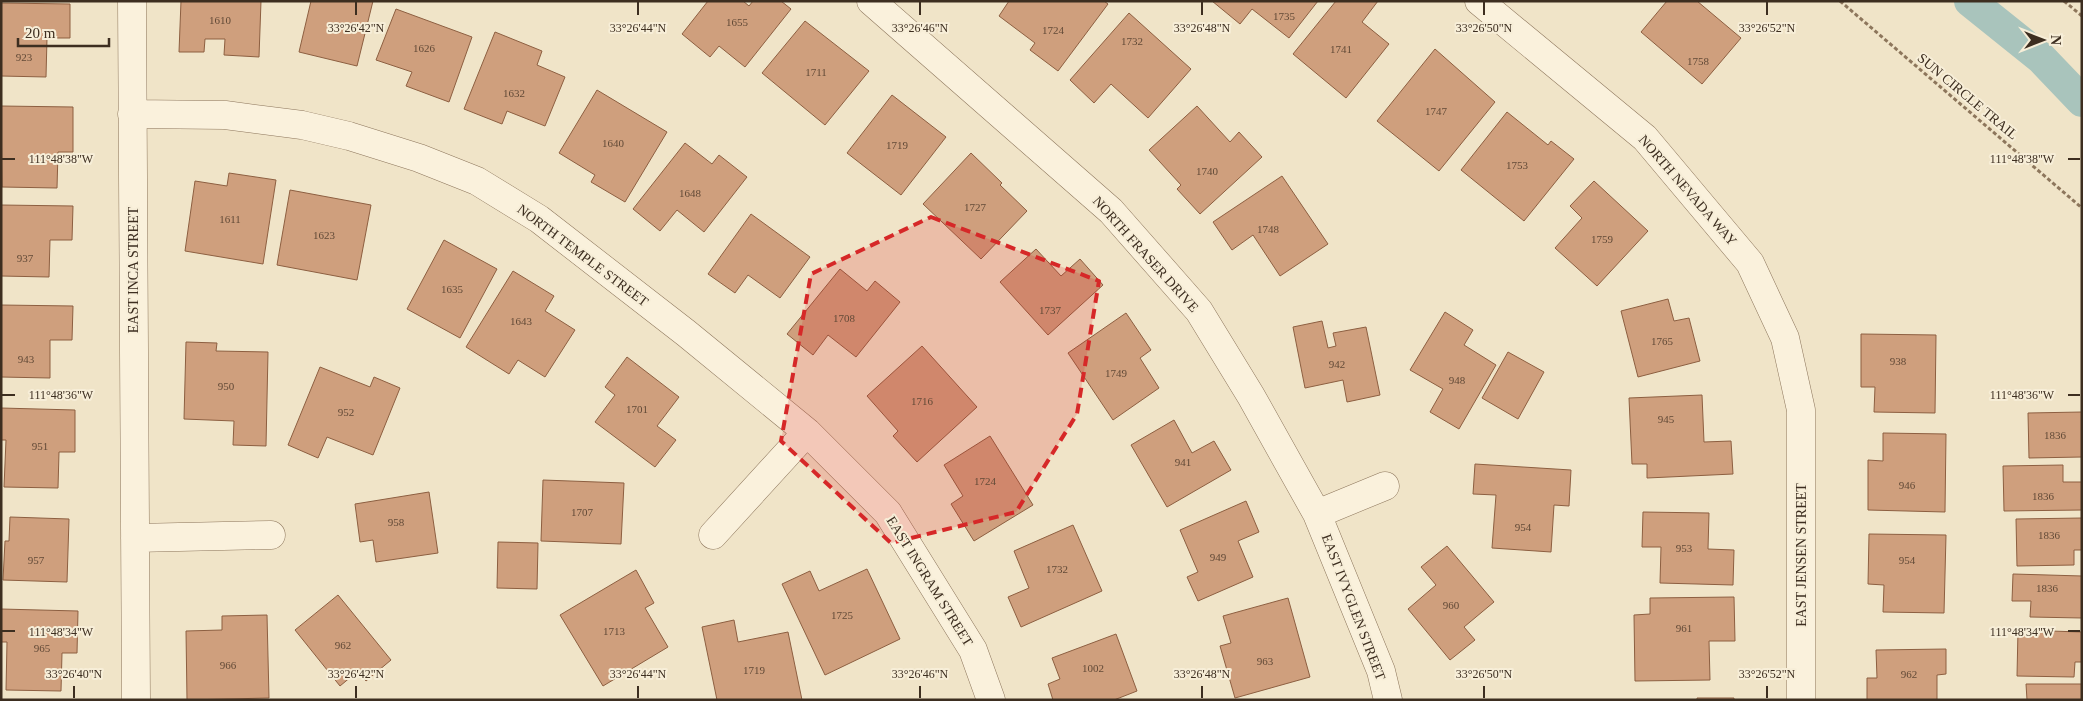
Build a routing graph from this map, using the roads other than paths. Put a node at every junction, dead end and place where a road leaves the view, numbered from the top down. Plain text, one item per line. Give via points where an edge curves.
1 (132, 1) edge
2 (871, 1) edge
3 (1479, 1) edge
4 (132, 114) junction
5 (1801, 410) joint
6 (807, 432) junction
7 (1385, 486) dead end
8 (1317, 514) junction
9 (713, 535) dead end
10 (271, 536) dead end
11 (135, 538) junction
12 (136, 700) edge
13 (991, 700) edge
14 (1388, 700) edge
15 (1801, 700) edge

1 - 4 street, EAST INCA STREET
2 - 8 street, NORTH FRASER DRIVE via 1111,211 1199,311
3 - 5 street, NORTH NEVADA WAY via 1645,138 1750,263 1785,338
4 - 6 street, NORTH TEMPLE STREET via 225,115 302,125 419,158 477,181 539,219 592,259
4 - 11 street, EAST INCA STREET
5 - 15 street, EAST JENSEN STREET
6 - 9 street
6 - 13 street, EAST INGRAM STREET via 888,513 973,650
7 - 8 street
8 - 14 street, EAST IVYGLEN STREET via 1381,671
10 - 11 street
11 - 12 street, EAST INCA STREET

